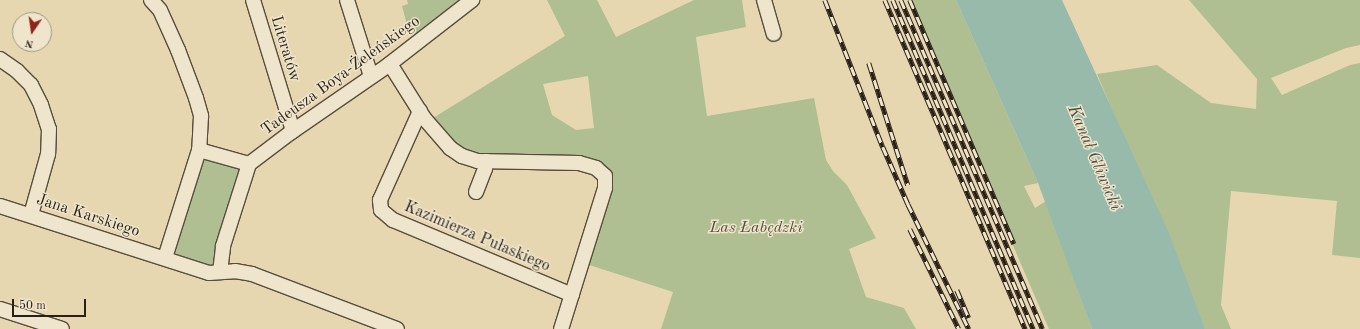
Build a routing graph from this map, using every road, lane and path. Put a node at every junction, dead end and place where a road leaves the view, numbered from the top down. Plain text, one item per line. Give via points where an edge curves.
1 (151, 0) edge
2 (253, 0) edge
3 (347, 0) edge
4 (472, 0) edge
5 (764, 0) edge
6 (774, 34) dead end
7 (0, 59) edge
8 (390, 64) junction
9 (371, 76) junction
10 (420, 111) junction
11 (293, 131) junction
12 (199, 150) junction
13 (486, 161) junction
14 (249, 164) junction
15 (476, 192) dead end
16 (0, 206) edge
17 (31, 215) junction
18 (165, 258) junction
19 (220, 272) junction
20 (572, 295) junction
21 (0, 309) edge
22 (34, 325) edge
23 (62, 329) edge
24 (397, 329) edge
25 (561, 329) edge

1 - 12 street via 160,10 196,98 201,116
2 - 11 street, Literatów
3 - 9 street
4 - 8 street, Tadeusza Boya-Żeleńskiego
5 - 6 street
7 - 17 street via 31,85 49,129 48,154
8 - 9 street, Tadeusza Boya-Żeleńskiego
8 - 10 street
9 - 11 street, Tadeusza Boya-Żeleńskiego
10 - 13 street via 450,148 462,156
10 - 20 street, Kazimierza Pułaskiego via 380,200 381,210 393,220
11 - 14 street, Tadeusza Boya-Żeleńskiego
12 - 14 street
12 - 18 street
13 - 15 street
13 - 20 street via 579,163 596,168 605,176 605,188
14 - 19 street via 223,246
16 - 17 street, Jana Karskiego
17 - 18 street, Jana Karskiego
18 - 19 street, Jana Karskiego via 210,273
19 - 24 street, Jana Karskiego via 252,274
20 - 25 street
21 - 22 street
22 - 23 street

